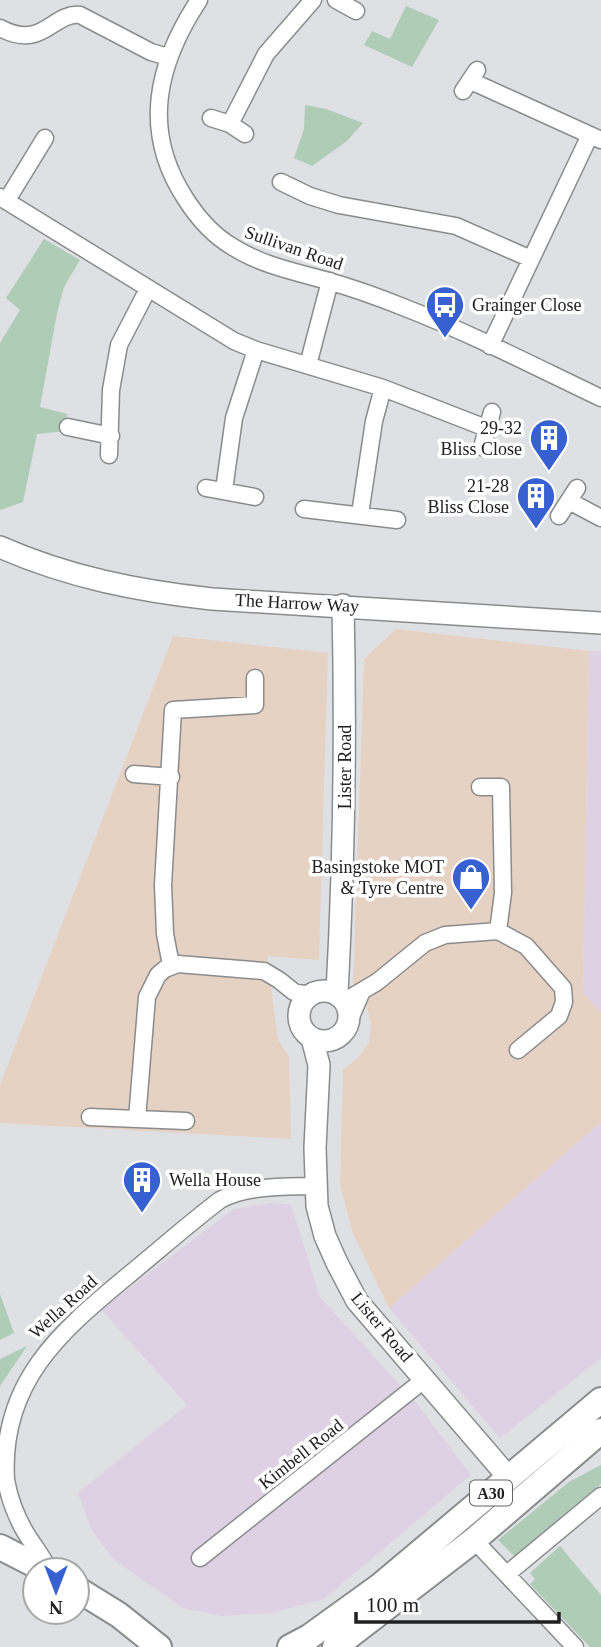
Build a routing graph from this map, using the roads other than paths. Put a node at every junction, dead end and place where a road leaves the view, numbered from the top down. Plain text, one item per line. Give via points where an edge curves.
1 (199, 0) edge
2 (313, 0) edge
3 (336, 0) edge
4 (77, 7) edge
5 (356, 10) dead end
6 (0, 28) edge
7 (168, 57) junction
8 (470, 81) dead end
9 (211, 118) dead end
10 (230, 124) junction
11 (245, 134) dead end
12 (45, 138) dead end
13 (595, 138) edge
14 (281, 182) dead end
15 (3, 199) edge
16 (531, 259) junction
17 (330, 281) junction
18 (148, 289) junction
19 (490, 346) junction
20 (256, 350) junction
21 (308, 365) junction
22 (383, 388) junction
23 (601, 398) edge
24 (492, 412) dead end
25 (68, 427) dead end
26 (486, 428) junction
27 (111, 436) junction
28 (482, 447) dead end
29 (109, 455) dead end
30 (206, 488) dead end
31 (224, 490) junction
32 (255, 497) dead end
33 (304, 509) dead end
34 (360, 514) junction
35 (559, 516) dead end
36 (601, 518) edge
37 (397, 520) dead end
38 (0, 548) edge
39 (343, 605) junction
40 (601, 622) edge
41 (255, 678) dead end
42 (134, 774) dead end
43 (170, 777) junction
44 (480, 787) dead end
45 (498, 931) junction
46 (172, 965) junction
47 (328, 999) junction
48 (312, 1038) junction
49 (334, 1039) junction
50 (518, 1050) dead end
51 (319, 1065) junction
52 (90, 1117) dead end
53 (137, 1119) junction
54 (186, 1121) dead end
55 (316, 1186) junction
56 (425, 1379) junction
57 (601, 1400) edge
58 (601, 1431) edge
59 (509, 1478) junction
60 (601, 1496) edge
61 (474, 1539) junction
62 (0, 1547) edge
63 (43, 1556) edge
64 (21, 1557) edge
65 (200, 1558) dead end
66 (508, 1574) junction
67 (91, 1598) edge
68 (557, 1641) edge
69 (159, 1647) edge
70 (290, 1647) edge
71 (335, 1647) edge
72 (575, 1647) edge

1 - 7 street, Sullivan Road
2 - 10 street via 266,54
3 - 5 street
4 - 6 street via 35,34 12,34
4 - 7 street via 97,24
7 - 17 street, Sullivan Road via 160,85 159,130 171,173 192,209 232,247 270,264
8 - 13 street
9 - 10 street
10 - 11 street
12 - 15 street
13 - 16 street
14 - 16 street via 339,205 456,226
15 - 18 street
16 - 19 street
17 - 19 street, Sullivan Road via 420,313
17 - 21 street
18 - 20 street
18 - 27 street via 118,345 111,390
19 - 23 street, Sullivan Road
20 - 21 street
20 - 31 street via 234,418
21 - 22 street
22 - 26 street
22 - 34 street via 373,421
24 - 26 street
25 - 27 street
26 - 28 street
27 - 29 street
30 - 31 street
31 - 32 street
33 - 34 street
34 - 37 street
35 - 36 street via 573,495
38 - 39 street, The Harrow Way via 48,567 132,589 212,599
39 - 40 street, The Harrow Way
39 - 47 street, Lister Road via 343,887 338,970
41 - 43 street via 255,705 173,710
42 - 43 street
43 - 46 street via 163,885
44 - 45 street via 502,787 503,893
45 - 47 street via 445,935 425,943
45 - 50 street via 526,946 563,988 565,1002 559,1016
46 - 47 street via 264,971
46 - 53 street via 158,975 147,998
47 - 48 street, Lister Road via 302,1027
47 - 49 street, Lister Road via 345,1031
48 - 49 street
48 - 51 street, Lister Road
49 - 51 street, Lister Road
51 - 55 street, Lister Road
52 - 53 street
53 - 54 street
55 - 56 street, Lister Road via 325,1236 349,1287
55 - 63 street, Wella Road via 250,1190 226,1197 57,1334 20,1380 2,1437 5,1478 22,1527
56 - 59 street, Lister Road
56 - 65 street, Kimbell Road
57 - 59 main road, A30
58 - 61 main road, A30
59 - 70 main road, A30 via 381,1585
60 - 66 street
61 - 66 street
61 - 71 main road, A30
62 - 64 main road
66 - 68 street
67 - 69 main road
68 - 72 street

